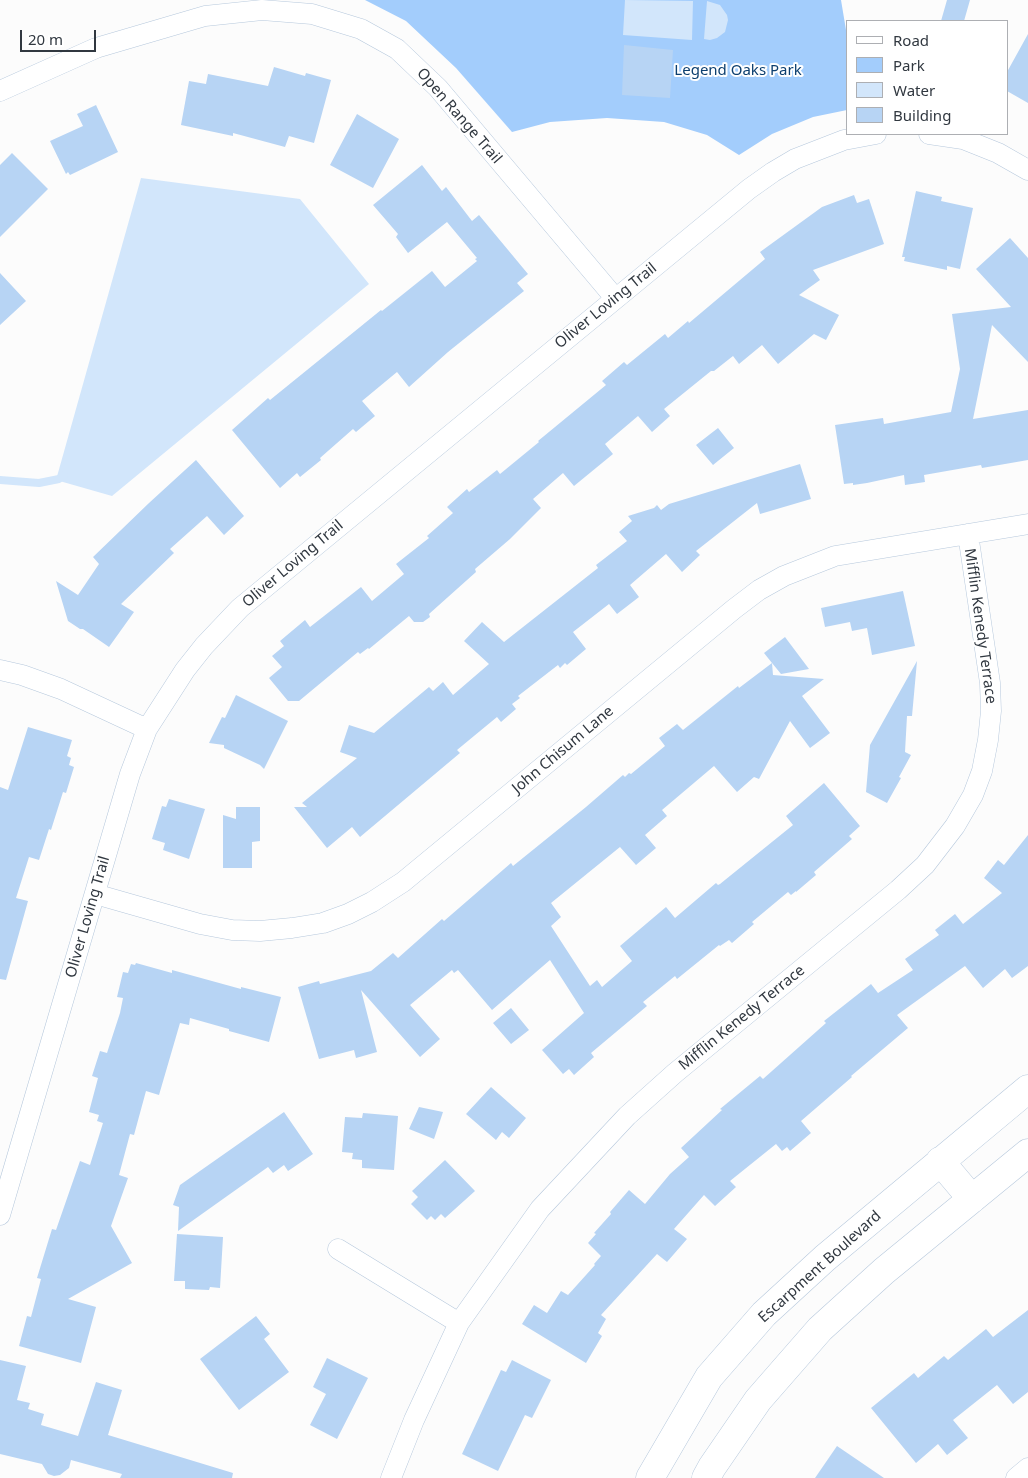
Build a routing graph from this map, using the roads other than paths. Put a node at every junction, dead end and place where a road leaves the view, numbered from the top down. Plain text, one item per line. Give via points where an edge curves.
1 (0, 91) edge
2 (871, 135) edge
3 (936, 135) edge
4 (1028, 170) edge
5 (615, 298) junction
6 (1028, 524) edge
7 (968, 534) junction
8 (0, 670) edge
9 (147, 729) junction
10 (95, 894) junction
11 (1028, 1089) edge
12 (1028, 1153) edge
13 (940, 1161) junction
14 (972, 1199) junction
15 (0, 1215) edge
16 (338, 1249) dead end
17 (459, 1323) junction
18 (1028, 1468) edge
19 (391, 1478) edge
20 (650, 1478) edge
21 (706, 1478) edge
22 (1016, 1478) edge

1 - 5 street, Open Range Trail via 96,48 205,16 262,10 312,14 361,29 397,49 438,88
2 - 5 street, Oliver Loving Trail via 819,148 773,172
3 - 4 street via 963,139
5 - 9 street, Oliver Loving Trail via 240,608 185,670
6 - 7 street, John Chisum Lane
7 - 10 street, John Chisum Lane via 835,556 784,576 760,590 404,882 348,914 324,923 292,928 232,930
7 - 17 street, Mifflin Kenedy Terrace via 990,683 991,711 982,771 955,826 925,864 898,890 627,1116 540,1208
8 - 9 street via 61,689
9 - 10 street, Oliver Loving Trail via 130,774
10 - 15 street, Oliver Loving Trail
11 - 13 main road, Escarpment Boulevard
12 - 14 main road
13 - 14 main road
13 - 20 main road, Escarpment Boulevard via 764,1314 709,1377
14 - 21 main road via 820,1329 758,1400
16 - 17 street
17 - 19 street, Mifflin Kenedy Terrace
18 - 22 street

